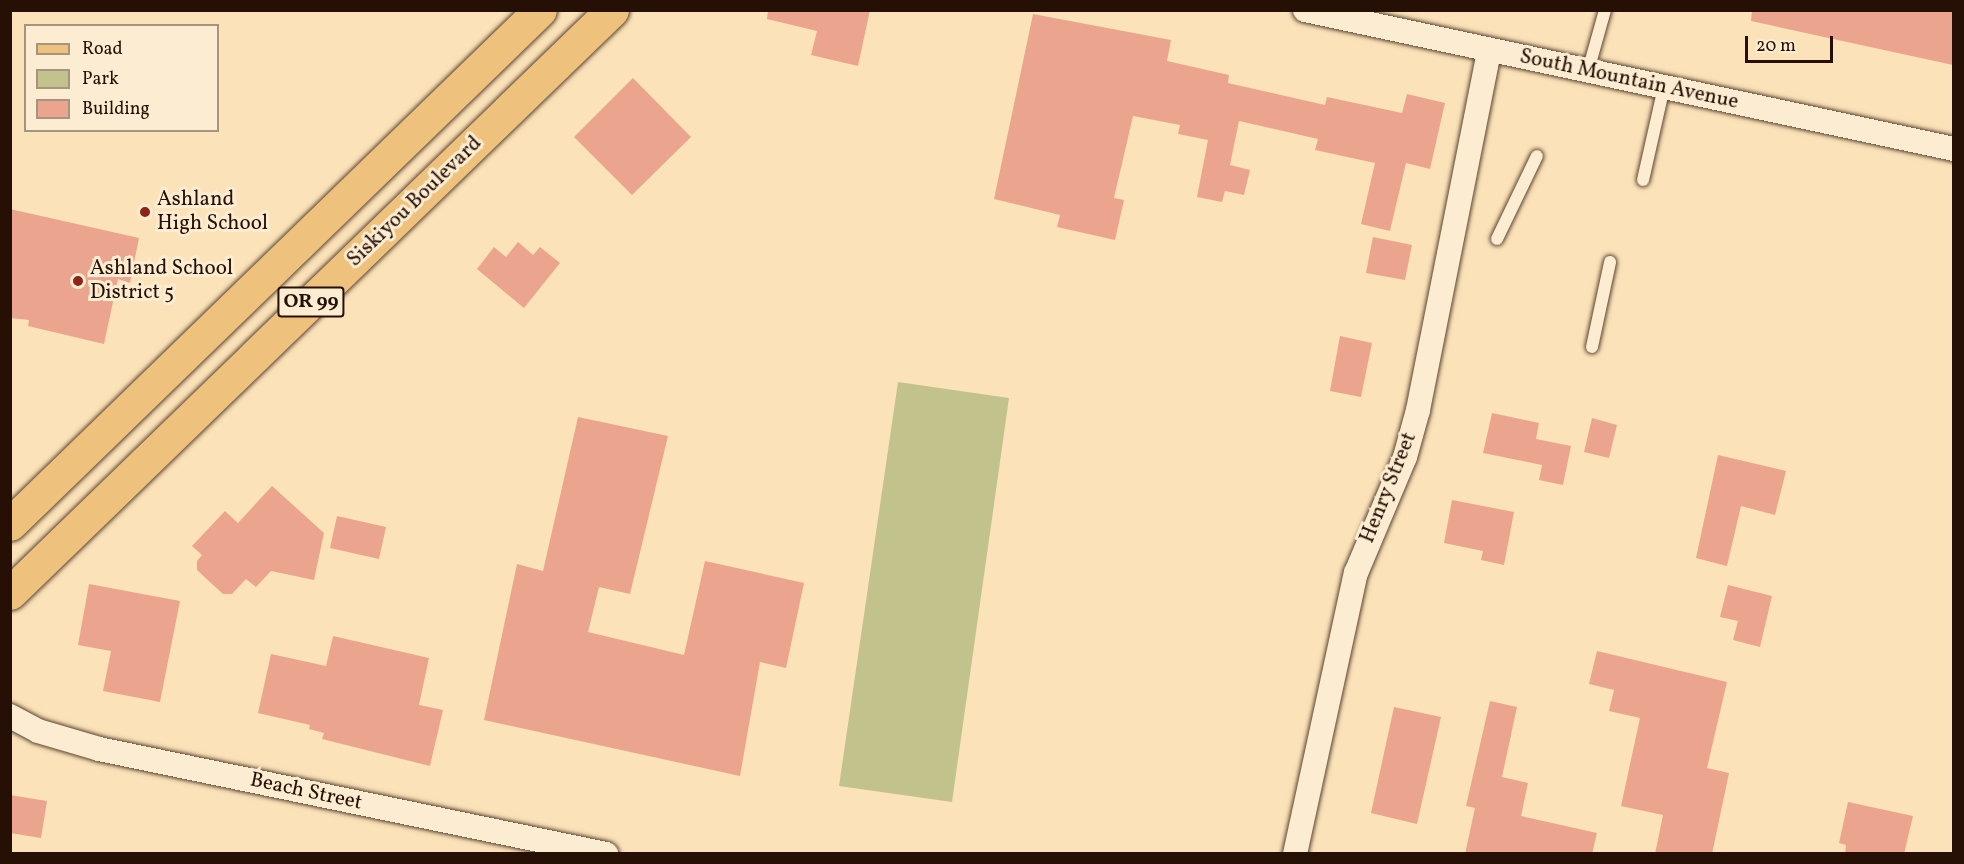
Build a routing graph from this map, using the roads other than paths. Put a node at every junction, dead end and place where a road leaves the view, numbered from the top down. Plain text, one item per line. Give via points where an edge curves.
1 (540, 10) edge
2 (612, 10) edge
3 (1305, 10) edge
4 (1605, 10) edge
5 (1489, 50) junction
6 (1588, 71) junction
7 (1664, 87) junction
8 (1953, 149) edge
9 (1537, 156) dead end
10 (1643, 180) dead end
11 (1497, 238) dead end
12 (1610, 262) dead end
13 (1592, 347) dead end
14 (10, 524) edge
15 (10, 593) edge
16 (10, 716) edge
17 (539, 847) edge
18 (606, 854) edge
19 (1295, 854) edge

1 - 14 main road, OR 99
2 - 15 main road, Siskiyou Boulevard / OR 99
3 - 5 street, South Mountain Avenue
4 - 6 lane
5 - 6 street, South Mountain Avenue
5 - 19 street, Henry Street via 1418,410 1405,457 1356,573
6 - 7 street, South Mountain Avenue
7 - 8 street, South Mountain Avenue
7 - 10 lane
9 - 11 lane
12 - 13 lane
16 - 17 street, Beach Street via 47,734 99,749
17 - 18 street, Beach Street

